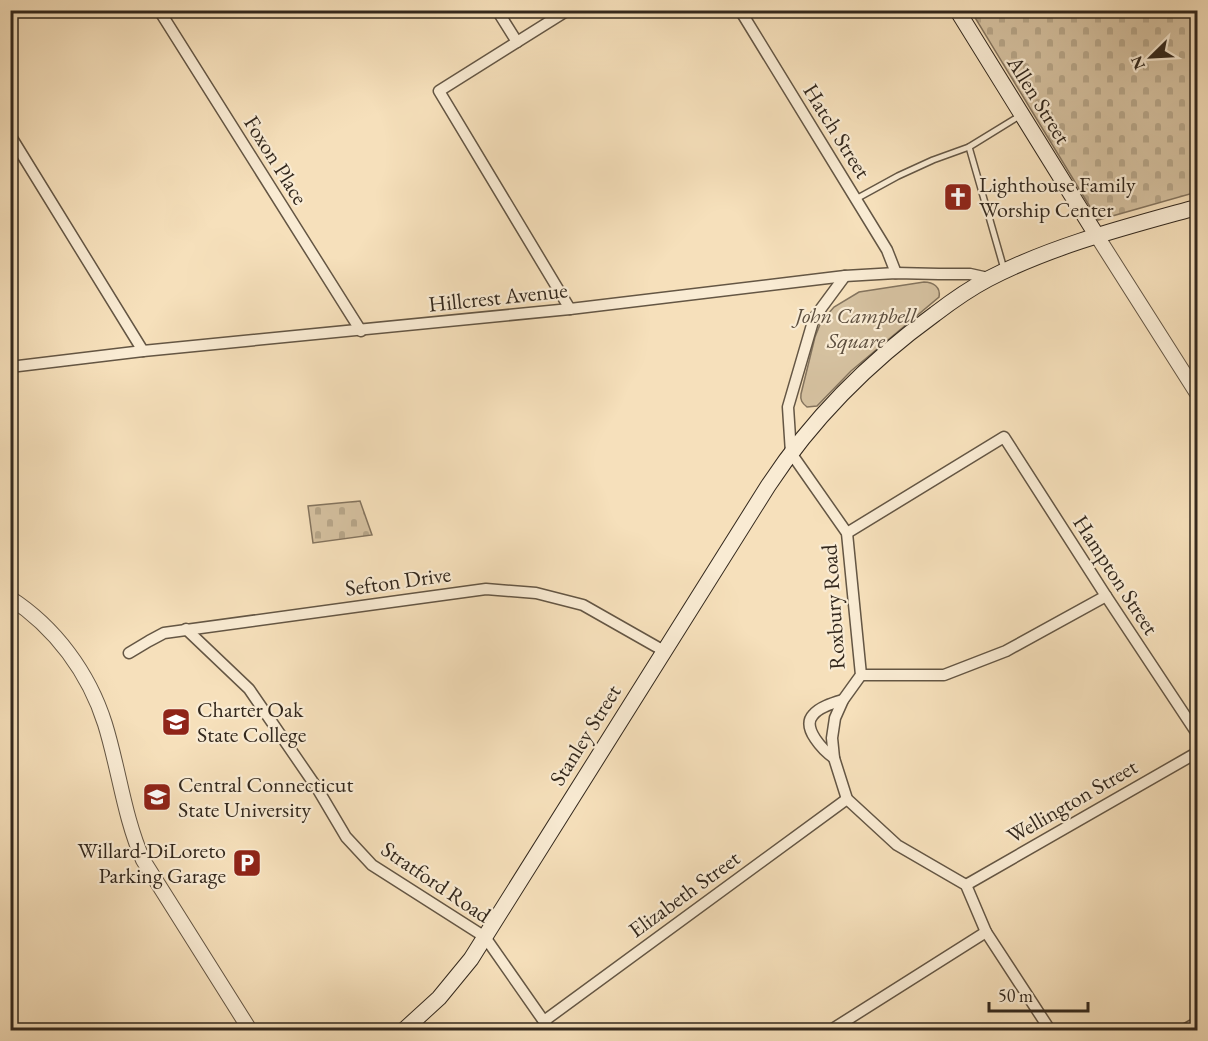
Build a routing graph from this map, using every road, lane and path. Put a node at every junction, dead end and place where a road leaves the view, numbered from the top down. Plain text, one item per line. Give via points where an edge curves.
1 (159, 10) edge
2 (497, 10) edge
3 (568, 10) edge
4 (740, 10) edge
5 (957, 10) edge
6 (517, 42) junction
7 (1022, 115) junction
8 (10, 135) edge
9 (969, 147) junction
10 (856, 199) junction
11 (1197, 207) edge
12 (1097, 236) junction
13 (1004, 271) junction
14 (897, 273) junction
15 (845, 276) junction
16 (988, 278) junction
17 (570, 309) junction
18 (361, 331) junction
19 (143, 351) junction
20 (10, 367) edge
21 (1197, 395) edge
22 (791, 453) junction
23 (847, 532) junction
24 (1106, 596) junction
25 (10, 598) edge
26 (186, 629) junction
27 (664, 651) junction
28 (129, 653) dead end
29 (861, 675) junction
30 (843, 700) junction
31 (1197, 735) edge
32 (1197, 752) edge
33 (834, 758) junction
34 (847, 799) junction
35 (966, 885) junction
36 (986, 932) junction
37 (485, 937) junction
38 (1197, 1022) edge
39 (547, 1026) edge
40 (250, 1030) edge
41 (404, 1030) edge
42 (831, 1030) edge
43 (1050, 1030) edge
44 (1184, 1030) edge

1 - 18 street, Foxon Place
2 - 6 street
3 - 6 street
4 - 10 street, Hatch Street
5 - 7 main road, Allen Street
6 - 17 street via 438,92
7 - 9 lane
7 - 12 main road, Allen Street
8 - 19 street
9 - 10 lane via 906,172
9 - 13 lane
10 - 14 street, Hatch Street
11 - 12 main road, Stanley Street
12 - 13 main road, Stanley Street
12 - 21 street, Allen Street
13 - 16 main road, Stanley Street
14 - 15 street, Hillcrest Avenue
14 - 16 street, Hillcrest Avenue via 970,274
15 - 17 street, Hillcrest Avenue
15 - 22 street via 814,318 788,407
16 - 22 main road, Stanley Street via 926,320 874,364 825,412
17 - 18 street, Hillcrest Avenue
18 - 19 street, Hillcrest Avenue
19 - 20 street, Hillcrest Avenue
22 - 23 street, Roxbury Road
22 - 27 main road, Stanley Street
23 - 24 street, Hampton Street via 1004,437
23 - 29 street, Roxbury Road
24 - 29 street via 1006,651 944,675
24 - 31 street, Hampton Street
25 - 40 street via 59,641 87,682 104,722 133,834 144,860
26 - 27 street, Sefton Drive via 486,589 536,593 583,605
26 - 28 street, Sefton Drive via 164,633
26 - 37 street, Stratford Road via 249,689 346,837 372,865
27 - 37 main road, Stanley Street
29 - 30 street, Roxbury Road
30 - 33 street, Roxbury Road via 835,718
30 - 33 street, Roxbury Road via 813,713 809,722 824,750
32 - 35 street, Wellington Street
33 - 34 street, Roxbury Road
34 - 35 street, Roxbury Road via 897,845
34 - 39 street, Elizabeth Street
35 - 36 street
36 - 42 street
36 - 43 street
37 - 39 street, Stratford Road
37 - 41 main road, Stanley Street via 446,991
38 - 44 street

